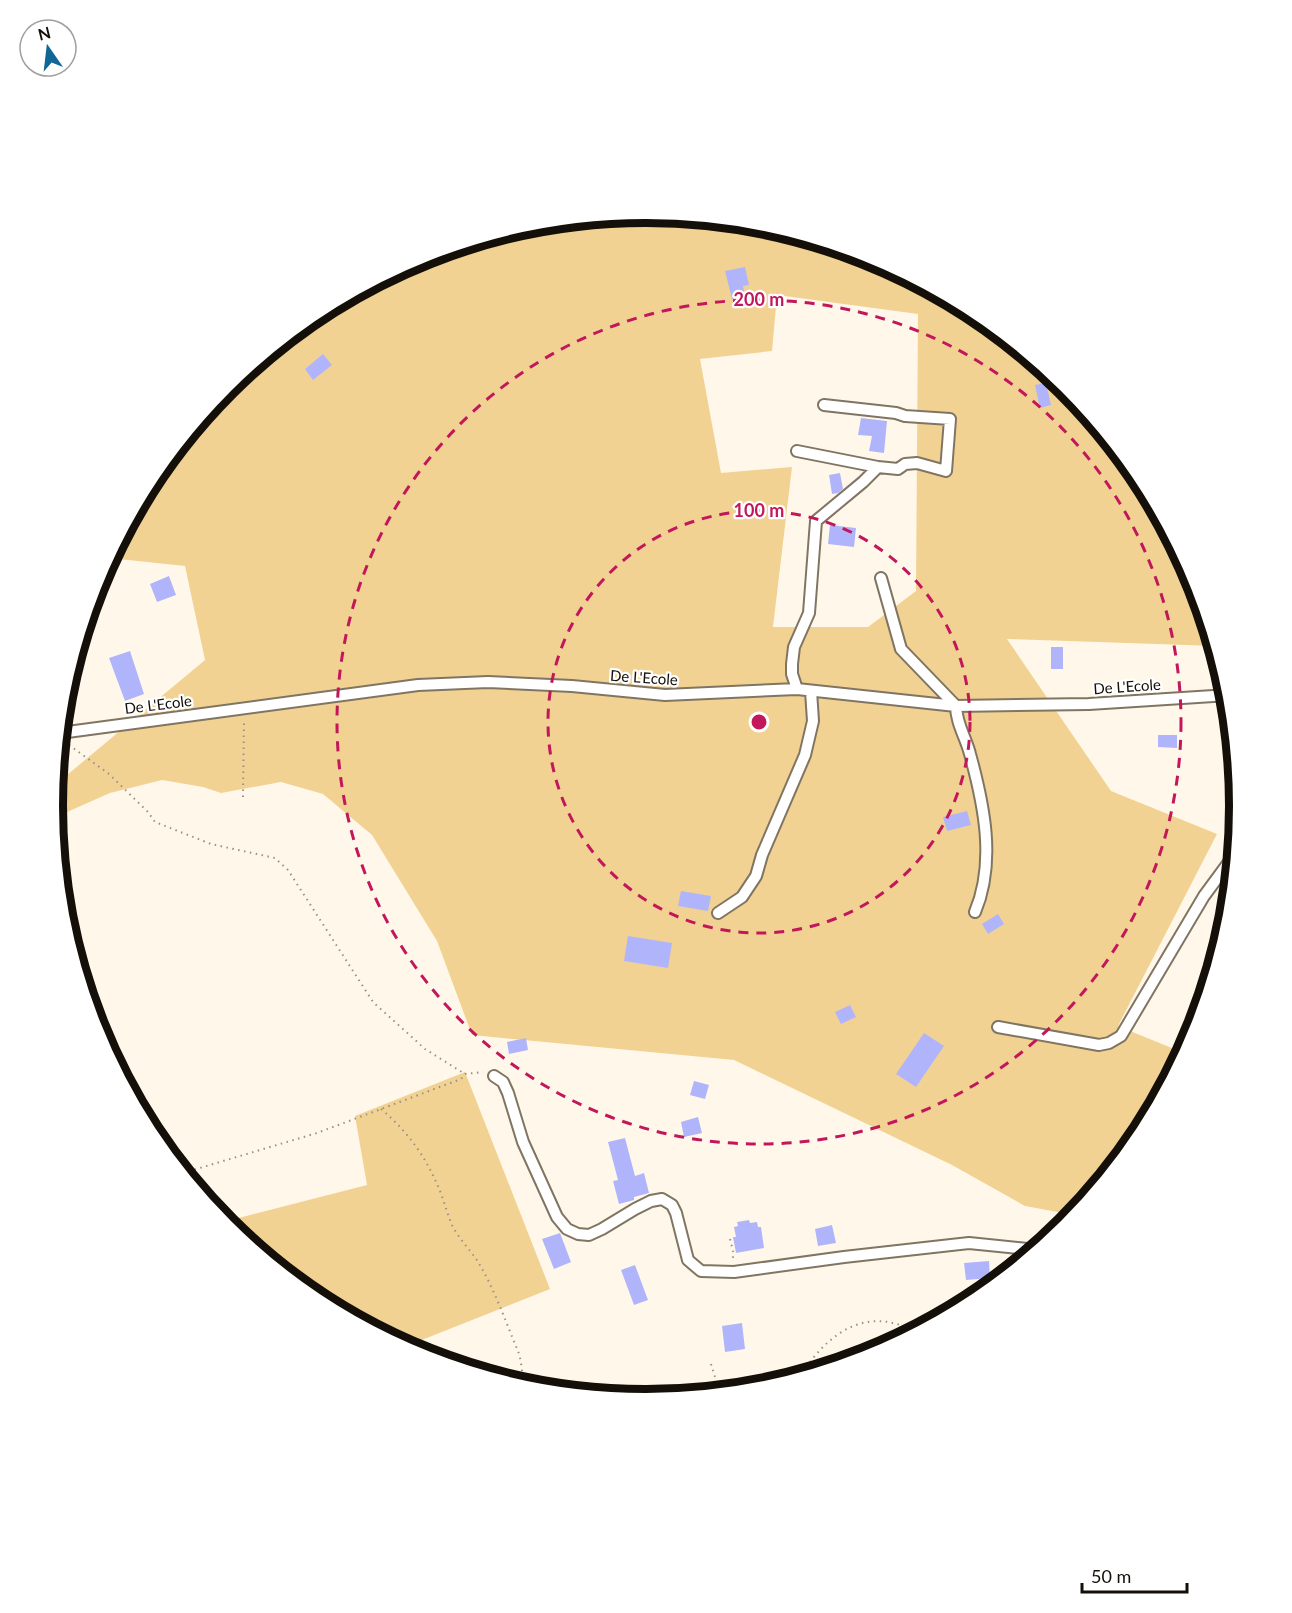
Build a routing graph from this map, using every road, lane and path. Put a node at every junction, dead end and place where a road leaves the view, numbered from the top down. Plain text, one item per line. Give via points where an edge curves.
1 (824, 405) dead end
2 (797, 451) dead end
3 (878, 467) junction
4 (881, 578) dead end
5 (797, 689) junction
6 (810, 691) junction
7 (1218, 696) edge
8 (956, 706) junction
9 (244, 709) junction
10 (68, 732) edge
11 (68, 744) dead end
12 (243, 797) dead end
13 (1226, 867) edge
14 (975, 912) dead end
15 (718, 913) dead end
16 (998, 1027) dead end
17 (465, 1074) junction
18 (494, 1076) joint
19 (381, 1109) junction
20 (191, 1171) edge
21 (730, 1239) dead end
22 (1025, 1249) edge
23 (724, 1272) junction
24 (905, 1328) edge
25 (711, 1364) dead end
26 (807, 1367) edge
27 (523, 1376) edge
28 (718, 1385) edge

1 - 3 street via 950,418 946,471 916,463 898,469
2 - 3 street
3 - 5 street via 816,521 809,613 794,647 792,664
4 - 8 street via 901,649
5 - 6 street, De L'Ecole
5 - 9 street, De L'Ecole via 665,695 488,682 418,685
6 - 8 street, De L'Ecole
6 - 15 street via 813,721 805,754 756,876 742,897
7 - 8 street, De L'Ecole via 1089,704
8 - 14 street via 985,819 983,882
9 - 10 street, De L'Ecole
9 - 12 path
11 - 17 path via 109,774 155,822 211,844 276,858 288,870 373,1002 425,1049
13 - 16 street via 1204,896 1121,1036 1099,1045
17 - 18 path via 482,1072
17 - 19 path via 461,1079
18 - 23 street via 503,1082 531,1162 557,1217 567,1229 589,1235 662,1199 676,1213 688,1260 701,1270
19 - 20 path via 317,1134
19 - 27 path via 394,1119 424,1158 453,1226 480,1264 498,1300 518,1351
21 - 23 path via 734,1255
22 - 23 street via 969,1243
24 - 26 path via 880,1320 848,1329 820,1348
25 - 28 path

